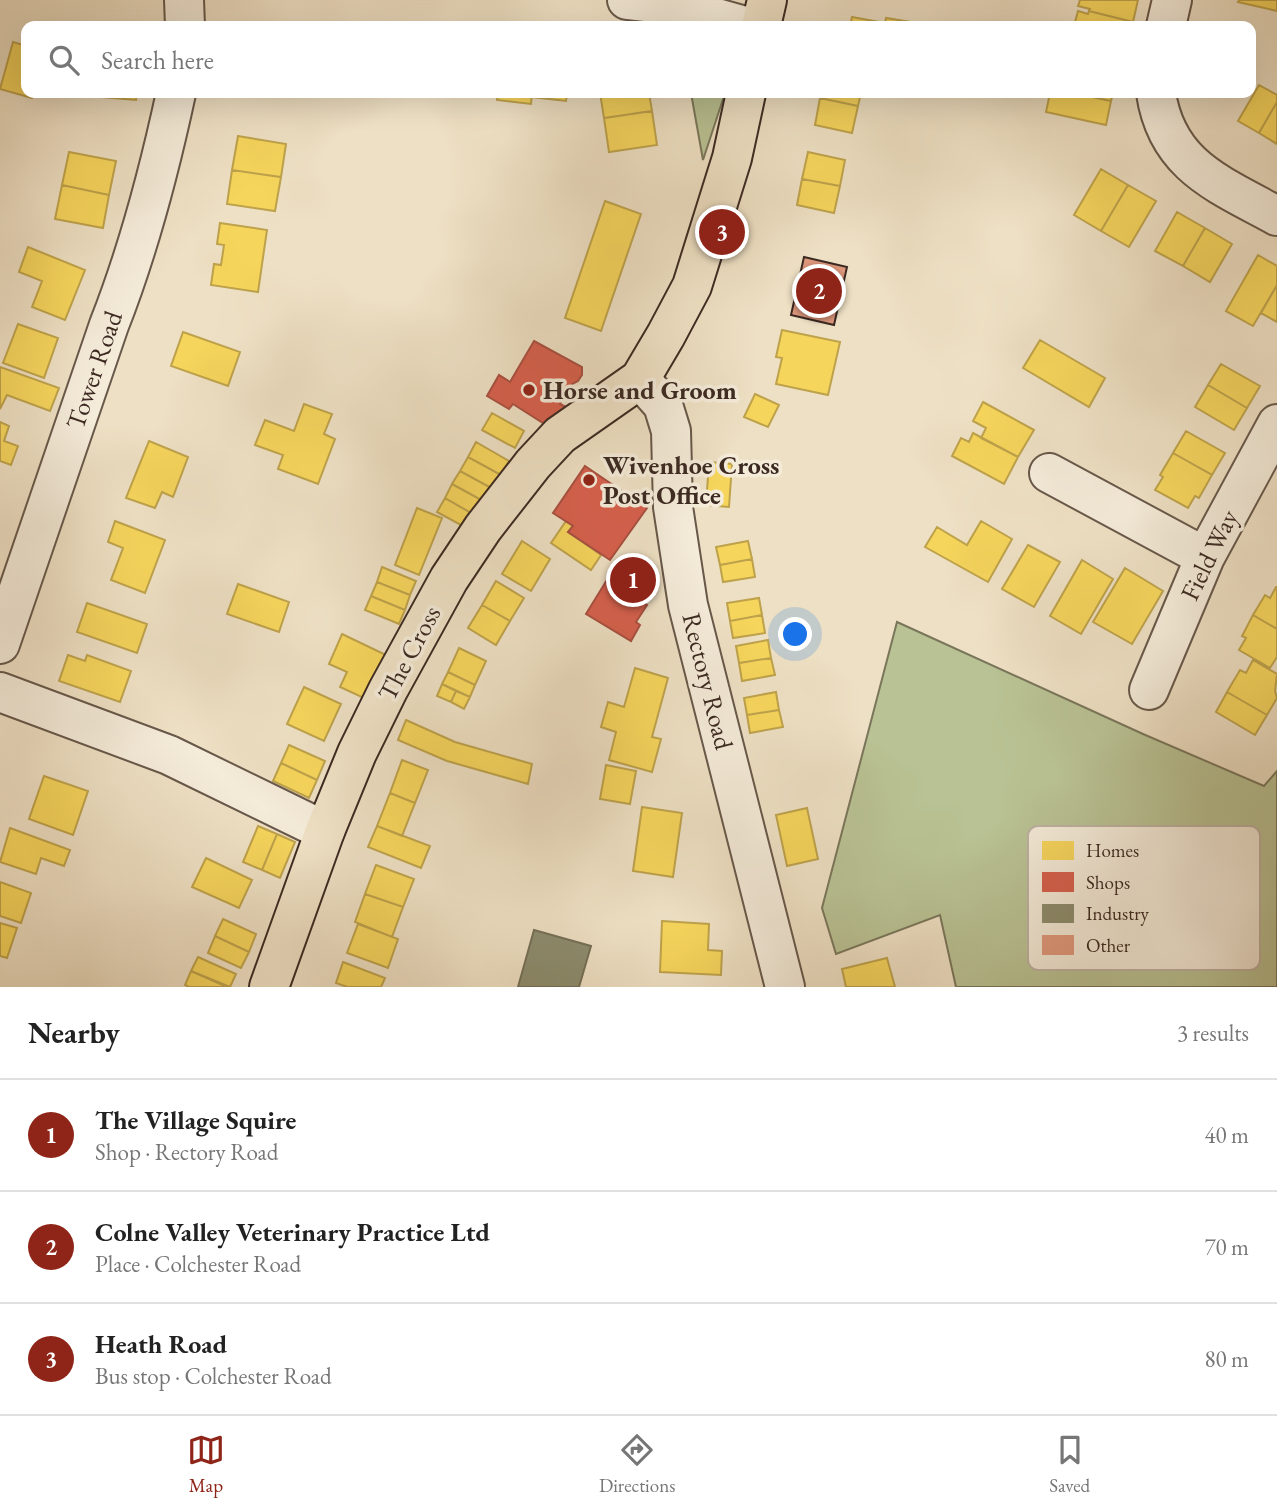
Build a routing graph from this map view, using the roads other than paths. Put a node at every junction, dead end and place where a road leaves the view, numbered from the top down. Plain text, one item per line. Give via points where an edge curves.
1 (184, 0) edge
2 (627, 0) edge
3 (767, 0) edge
4 (1172, 0) edge
5 (185, 21) edge
6 (727, 21) edge
7 (762, 21) edge
8 (1167, 21) edge
9 (175, 98) edge
10 (745, 98) edge
11 (1157, 98) edge
12 (1277, 216) edge
13 (640, 379) junction
14 (1277, 425) edge
15 (1049, 473) dead end
16 (1205, 556) junction
17 (0, 644) edge
18 (1149, 690) dead end
19 (0, 692) edge
20 (326, 831) junction
21 (269, 987) edge
22 (785, 987) edge

1 - 5 street
2 - 6 street via 670,5
3 - 7 main road
4 - 8 street
9 - 17 street, Tower Road via 127,279
10 - 13 main road via 732,158 692,286
11 - 12 street via 1169,136 1183,158
13 - 20 main road, The Cross via 560,435 483,528 449,579 388,690
13 - 22 street, Rectory Road via 663,405 671,431 673,507 688,605
14 - 16 street, Field Way
15 - 16 street
16 - 18 street, Field Way
19 - 20 street via 169,755
20 - 21 main road, The Cross

